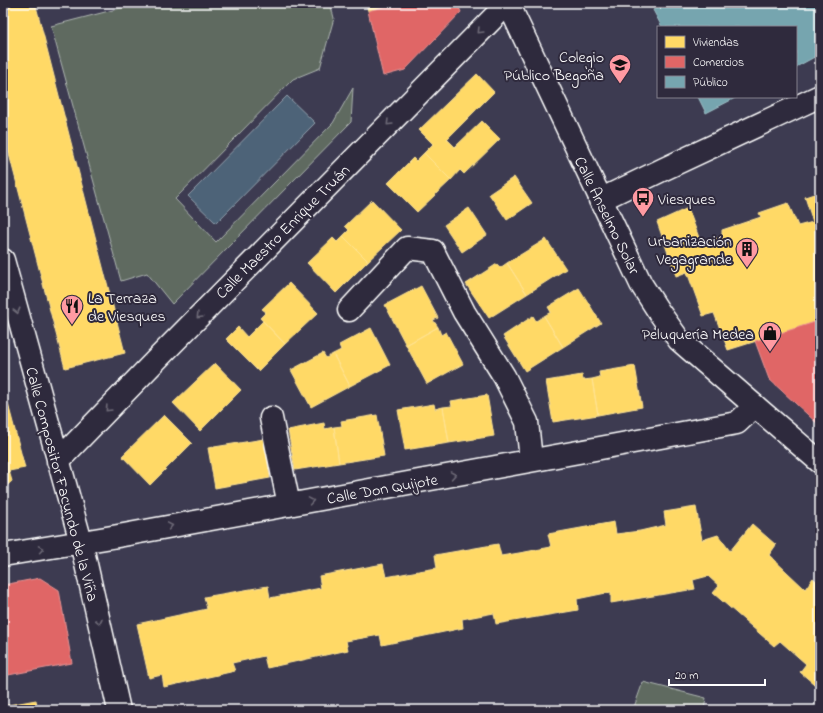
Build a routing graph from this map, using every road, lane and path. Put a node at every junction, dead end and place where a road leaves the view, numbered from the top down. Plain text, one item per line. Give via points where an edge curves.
1 (508, 3) edge
2 (820, 96) edge
3 (600, 200) junction
4 (3, 260) edge
5 (349, 310) dead end
6 (755, 406) junction
7 (271, 418) dead end
8 (531, 460) junction
9 (58, 461) junction
10 (820, 462) edge
11 (289, 505) junction
12 (81, 542) junction
13 (3, 555) edge
14 (118, 710) edge

1 - 3 street, Calle Anselmo Solar
1 -> 9 street, Calle Maestro Enrique Truán
2 - 3 street
3 - 6 street, Calle Anselmo Solar via 641,284 679,340
4 -> 9 street, Calle Compositor Facundo de la Viña
5 - 8 street via 407,248 433,251 464,312 504,376 527,422
6 - 8 street, Calle Don Quijote via 737,423
6 - 10 street, Calle Anselmo Solar
7 - 11 street
11 -> 8 street, Calle Don Quijote
9 - 12 street, Calle Compositor Facundo de la Viña
12 -> 11 street, Calle Don Quijote
13 -> 12 street, Calle Don Quijote
12 -> 14 street, Calle Compositor Facundo de la Viña

